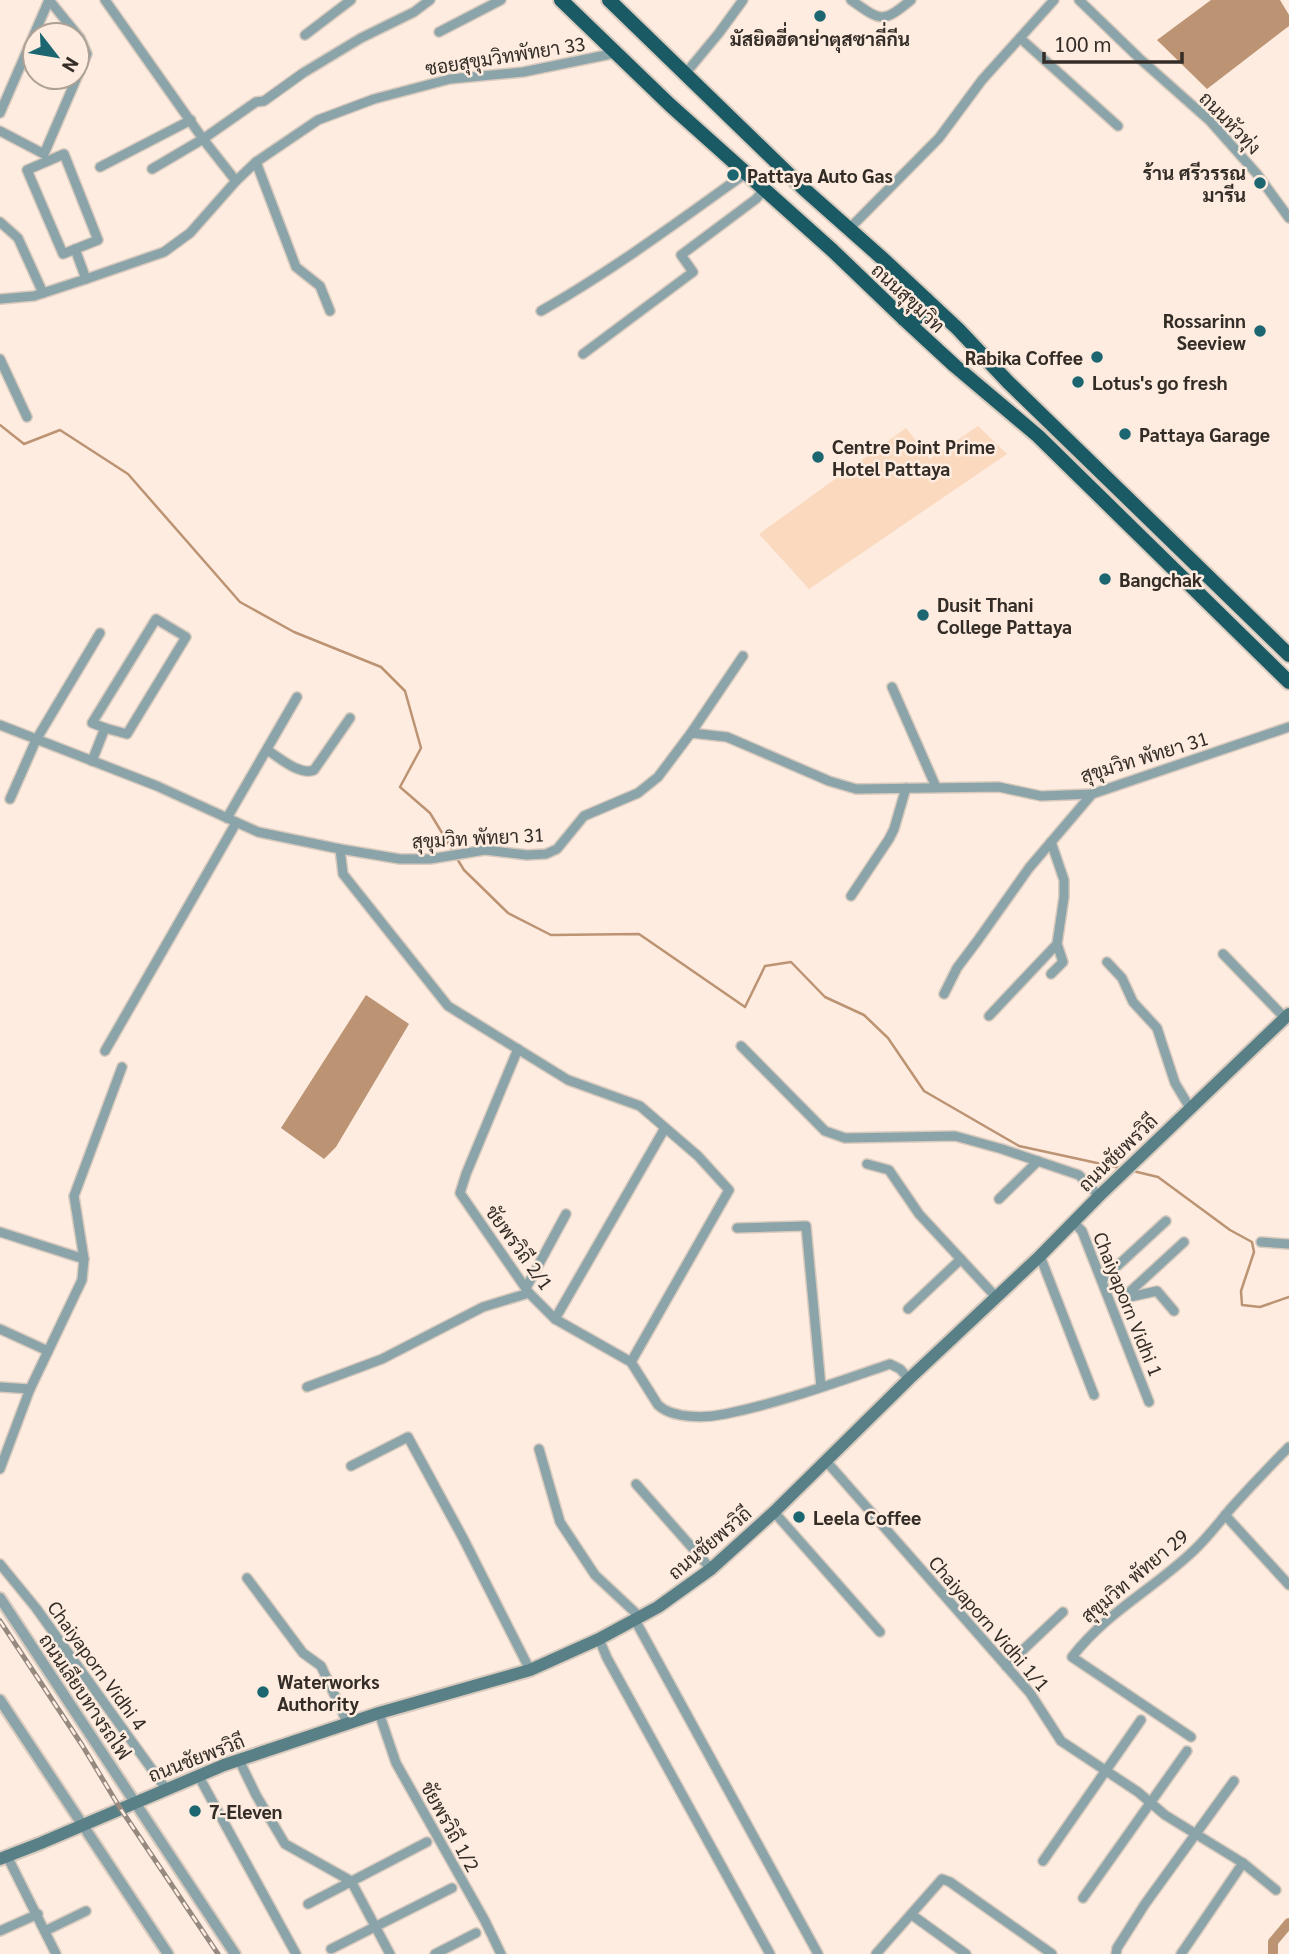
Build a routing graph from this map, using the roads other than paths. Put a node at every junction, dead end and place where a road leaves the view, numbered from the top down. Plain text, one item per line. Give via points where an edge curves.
1 (104, 0) edge
2 (351, 0) edge
3 (430, 0) edge
4 (501, 0) edge
5 (561, 0) edge
6 (743, 0) edge
7 (851, 0) edge
8 (911, 0) edge
9 (1054, 0) edge
10 (1079, 0) edge
11 (616, 3) edge
12 (439, 32) dead end
13 (305, 35) dead end
14 (1020, 38) junction
15 (616, 53) junction
16 (685, 74) junction
17 (0, 113) edge
18 (191, 120) junction
19 (1118, 126) dead end
20 (0, 131) edge
21 (203, 139) junction
22 (256, 162) junction
23 (100, 167) dead end
24 (152, 169) dead end
25 (746, 173) junction
26 (236, 181) junction
27 (764, 190) junction
28 (1289, 218) edge
29 (0, 222) edge
30 (850, 229) junction
31 (75, 249) junction
32 (86, 279) junction
33 (43, 293) junction
34 (0, 299) edge
35 (926, 299) junction
36 (330, 311) dead end
37 (541, 311) dead end
38 (904, 319) junction
39 (583, 354) dead end
40 (0, 359) edge
41 (27, 418) dead end
42 (100, 633) dead end
43 (1289, 655) edge
44 (743, 656) dead end
45 (1289, 682) edge
46 (892, 687) dead end
47 (297, 697) dead end
48 (350, 718) dead end
49 (0, 725) edge
50 (1289, 727) edge
51 (105, 728) junction
52 (691, 733) junction
53 (36, 740) junction
54 (267, 750) junction
55 (92, 761) junction
56 (936, 787) junction
57 (906, 788) junction
58 (1092, 794) junction
59 (10, 799) dead end
60 (232, 820) junction
61 (1051, 842) junction
62 (340, 849) junction
63 (851, 896) dead end
64 (1057, 944) junction
65 (1223, 954) dead end
66 (1107, 962) dead end
67 (1051, 975) dead end
68 (944, 994) dead end
69 (989, 1016) dead end
70 (1287, 1016) edge
71 (741, 1046) dead end
72 (518, 1049) junction
73 (105, 1051) dead end
74 (122, 1067) dead end
75 (1190, 1108) junction
76 (666, 1128) junction
77 (1038, 1161) junction
78 (867, 1164) dead end
79 (1098, 1196) junction
80 (999, 1199) dead end
81 (566, 1213) dead end
82 (1166, 1221) dead end
83 (1073, 1222) junction
84 (737, 1228) dead end
85 (0, 1232) edge
86 (1184, 1242) dead end
87 (1261, 1242) dead end
88 (1289, 1244) edge
89 (1040, 1256) junction
90 (84, 1259) junction
91 (961, 1259) junction
92 (1101, 1280) junction
93 (527, 1291) junction
94 (996, 1297) junction
95 (1122, 1299) junction
96 (1110, 1303) junction
97 (908, 1308) dead end
98 (1174, 1311) dead end
99 (555, 1319) junction
100 (0, 1329) edge
101 (48, 1351) junction
102 (631, 1362) junction
103 (909, 1379) junction
104 (0, 1387) edge
105 (307, 1387) dead end
106 (821, 1387) junction
107 (30, 1389) junction
108 (1094, 1395) dead end
109 (1149, 1402) dead end
110 (1289, 1447) edge
111 (539, 1449) dead end
112 (826, 1461) junction
113 (351, 1466) dead end
114 (0, 1469) edge
115 (636, 1484) dead end
116 (774, 1512) junction
117 (1225, 1516) junction
118 (0, 1564) edge
119 (711, 1569) junction
120 (247, 1578) dead end
121 (1289, 1585) edge
122 (0, 1598) edge
123 (1063, 1612) dead end
124 (637, 1618) junction
125 (880, 1632) dead end
126 (599, 1640) junction
127 (1006, 1666) junction
128 (530, 1670) junction
129 (0, 1700) edge
130 (379, 1713) junction
131 (1141, 1720) dead end
132 (348, 1724) junction
133 (1191, 1737) dead end
134 (1187, 1751) dead end
135 (239, 1760) junction
136 (1107, 1770) junction
137 (198, 1775) junction
138 (1234, 1781) dead end
139 (166, 1788) junction
140 (136, 1802) junction
141 (1152, 1803) junction
142 (83, 1825) junction
143 (1195, 1834) junction
144 (427, 1842) dead end
145 (4, 1857) edge
146 (1043, 1861) dead end
147 (1243, 1863) junction
148 (351, 1881) junction
149 (452, 1888) dead end
150 (1276, 1890) dead end
151 (1083, 1898) dead end
152 (308, 1904) dead end
153 (86, 1910) dead end
154 (37, 1914) junction
155 (912, 1915) junction
156 (376, 1926) junction
157 (0, 1931) edge
158 (45, 1931) junction
159 (475, 1933) dead end
160 (331, 1949) dead end
161 (56, 1954) edge
162 (168, 1954) edge
163 (235, 1954) edge
164 (296, 1954) edge
165 (390, 1954) edge
166 (435, 1954) edge
167 (501, 1954) edge
168 (770, 1954) edge
169 (818, 1954) edge
170 (876, 1954) edge
171 (966, 1954) edge
172 (1052, 1954) edge
173 (1116, 1954) edge
174 (1181, 1954) edge

1 - 18 street
2 - 13 street
3 - 21 street via 360,38
4 - 12 street
5 - 15 highway, ถนนสุขุมวิท
6 - 16 street
7 - 8 street via 877,18 888,17
9 - 14 street
10 - 28 street, ถนนหัวทุ่ง via 1210,121
11 - 16 highway, ถนนสุขุมวิท
14 - 19 street
14 - 30 street via 939,138
15 - 22 street, ซอยสุขุมวิทพัทยา 33 via 523,72 450,79 373,99 318,120
15 - 25 highway, ถนนสุขุมวิท
16 - 30 highway, ถนนสุขุมวิท
17 - 20 street via 49,0 87,54 44,154
18 - 21 street
18 - 23 street
21 - 24 street
21 - 26 street
22 - 26 street, ซอยสุขุมวิทพัทยา 33
22 - 36 street via 296,267 320,286
25 - 27 highway, ถนนสุขุมวิท
25 - 37 street
26 - 32 street, ซอยสุขุมวิทพัทยา 33 via 190,233 164,252
27 - 38 highway, ถนนสุขุมวิท
27 - 39 street via 681,256 694,272
29 - 33 street via 18,238
30 - 35 highway, ถนนสุขุมวิท
31 - 31 street via 98,240 64,154 27,170 64,254
31 - 32 street
32 - 33 street, ซอยสุขุมวิทพัทยา 33
33 - 34 street, ซอยสุขุมวิทพัทยา 33
35 - 38 highway via 929,304 924,314
35 - 43 highway, ถนนสุขุมวิท
38 - 45 highway, ถนนสุขุมวิท via 1038,436
40 - 41 street
42 - 53 street
44 - 52 street
46 - 56 street
47 - 54 street
48 - 54 street via 311,772
49 - 53 street, สุขุมวิท พัทยา 31
50 - 58 street, สุขุมวิท พัทยา 31
51 - 51 street via 127,734 186,637 156,619 92,723
51 - 55 street
52 - 57 street, สุขุมวิท พัทยา 31 via 727,737 856,789
52 - 62 street, สุขุมวิท พัทยา 31 via 658,777 638,793 584,816 557,849 547,854 485,850 400,859
53 - 55 street, สุขุมวิท พัทยา 31
53 - 59 street
54 - 60 street
55 - 60 street, สุขุมวิท พัทยา 31
56 - 57 street, สุขุมวิท พัทยา 31
56 - 58 street, สุขุมวิท พัทยา 31 via 999,787 1041,796
57 - 63 street via 889,839
58 - 61 street
60 - 62 street, สุขุมวิท พัทยา 31 via 258,832
60 - 73 street
61 - 64 street via 1064,880
61 - 68 street via 957,968
62 - 72 street via 343,874 448,1006
64 - 67 street via 1063,962
64 - 69 street
65 - 70 street
66 - 75 street via 1157,1028 1175,1083
70 - 75 main road, ถนนชัยพรวิถี
71 - 77 street via 825,1131 845,1138 955,1136
72 - 76 street via 568,1080 640,1106
72 - 93 street, ชัยพรวิถี 2/1 via 460,1193
74 - 90 street via 74,1196
75 - 79 main road, ถนนชัยพรวิถี
76 - 99 street
76 - 102 street via 729,1190
77 - 79 street via 1079,1175
77 - 80 street
78 - 91 street via 889,1170 919,1214
79 - 83 main road, ถนนชัยพรวิถี
81 - 93 street
82 - 92 street
83 - 89 main road, ถนนชัยพรวิถี
83 - 92 street, Chaiyaporn Vidhi 1 via 1082,1231
84 - 106 street via 806,1226
85 - 90 street
86 - 95 street
87 - 88 street
89 - 94 main road, ถนนชัยพรวิถี
89 - 108 street
90 - 101 street via 82,1280
91 - 94 street
91 - 97 street
92 - 96 street, Chaiyaporn Vidhi 1
93 - 99 street, ชัยพรวิถี 2/1
93 - 105 street via 482,1307 382,1359
94 - 103 main road, ถนนชัยพรวิถี
95 - 96 street
95 - 98 street via 1157,1291
96 - 109 street, Chaiyaporn Vidhi 1
99 - 102 street, ชัยพรวิถี 2/1
100 - 101 street
101 - 107 street
102 - 106 street, ชัยพรวิถี 2/1 via 658,1405 683,1416 723,1414
103 - 106 street, ชัยพรวิถี 2/1 via 890,1364
103 - 112 main road, ถนนชัยพรวิถี
104 - 107 street
107 - 114 street
110 - 117 street, สุขุมวิท พัทยา 29
111 - 124 street via 560,1522 595,1575
112 - 116 main road, ถนนชัยพรวิถี
112 - 127 street, Chaiyaporn Vidhi 1/1
113 - 128 street via 408,1437
115 - 119 street
116 - 119 main road, ถนนชัยพรวิถี
116 - 125 street
117 - 121 street
117 - 133 street, สุขุมวิท พัทยา 29 via 1195,1550 1110,1616 1072,1657
118 - 139 street, Chaiyaporn Vidhi 4
119 - 124 main road, ถนนชัยพรวิถี
120 - 132 street via 303,1653 321,1666
122 - 140 street, ถนนเลียบทางรถไฟ
123 - 127 street
124 - 126 main road, ถนนชัยพรวิถี
124 - 169 street
126 - 128 main road, ถนนชัยพรวิถี
126 - 168 street
127 - 136 street, Chaiyaporn Vidhi 1/1 via 1061,1741
128 - 130 main road, ถนนชัยพรวิถี
129 - 142 street
130 - 132 main road, ถนนชัยพรวิถี
130 - 167 street, ชัยพรวิถี 1/2 via 396,1763
131 - 136 street
132 - 135 main road, ถนนชัยพรวิถี
134 - 141 street
135 - 137 main road, ถนนชัยพรวิถี
135 - 148 street via 285,1844
136 - 141 street, Chaiyaporn Vidhi 1/1
136 - 146 street
137 - 139 main road, ถนนชัยพรวิถี
137 - 164 street
138 - 143 street
139 - 140 main road, ถนนชัยพรวิถี
140 - 142 main road, ถนนชัยพรวิถี
140 - 163 street, ถนนเลียบทางรถไฟ
141 - 143 street, Chaiyaporn Vidhi 1/1
141 - 151 street
142 - 145 main road, ถนนชัยพรวิถี
142 - 162 street
143 - 147 street, Chaiyaporn Vidhi 1/1
143 - 173 street
144 - 148 street
145 - 154 street
147 - 150 street, Chaiyaporn Vidhi 1/1
147 - 174 street
148 - 152 street
148 - 156 street
149 - 156 street
153 - 158 street
154 - 157 street
154 - 158 street
155 - 170 street
155 - 171 street
155 - 172 street via 942,1879
156 - 160 street
156 - 165 street
158 - 161 street
159 - 166 street

